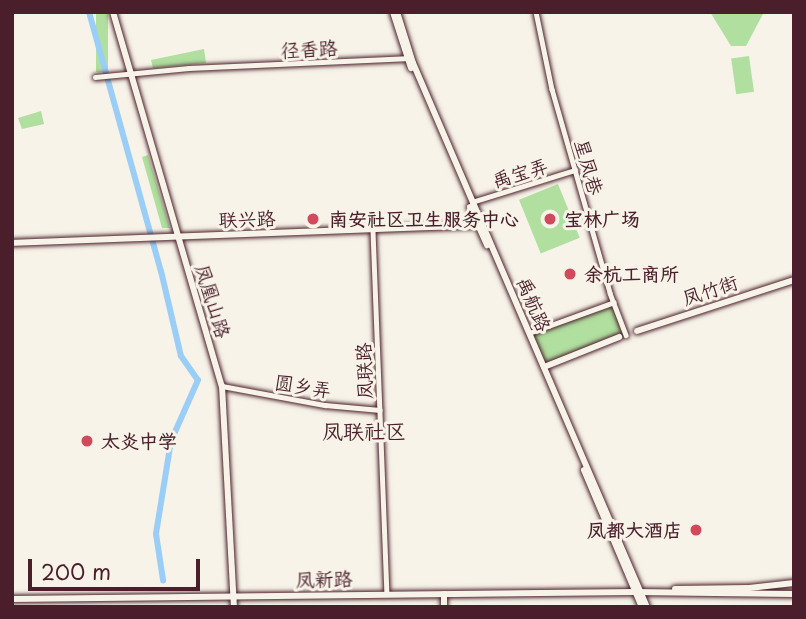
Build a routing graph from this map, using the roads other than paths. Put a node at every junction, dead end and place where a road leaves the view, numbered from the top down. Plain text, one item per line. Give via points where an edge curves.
1 (113, 12) edge
2 (395, 12) edge
3 (536, 12) edge
4 (409, 58) junction
5 (131, 73) junction
6 (98, 77) dead end
7 (575, 170) junction
8 (472, 202) junction
9 (480, 225) junction
10 (373, 230) junction
11 (177, 237) junction
12 (12, 243) edge
13 (794, 280) edge
14 (614, 302) junction
15 (637, 331) joint
16 (529, 333) junction
17 (622, 336) junction
18 (544, 367) junction
19 (222, 386) junction
20 (380, 411) junction
21 (794, 583) edge
22 (638, 592) junction
23 (387, 594) junction
24 (444, 594) junction
25 (794, 594) edge
26 (233, 596) junction
27 (12, 599) edge
28 (234, 607) edge
29 (444, 607) edge
30 (645, 607) edge

1 - 5 main road, 凤凰山路
2 - 4 main road, 禹航路
3 - 7 street, 星凤巷
4 - 5 street, 径香路
4 - 8 main road, 禹航路
4 - 9 main road, 禹航路
5 - 6 street, 径香路
5 - 11 main road, 凤凰山路
7 - 8 street, 禹宝弄
7 - 14 street, 星凤巷
8 - 9 main road, 禹航路
9 - 10 main road, 联兴路
9 - 16 main road, 禹航路
9 - 22 main road, 禹航路
10 - 11 main road, 联兴路
10 - 20 street, 凤联路
11 - 12 main road, 联兴路
11 - 19 main road, 凤凰山路
13 - 15 main road, 凤竹街
14 - 16 street
14 - 17 street, 星凤巷 via 624,327
15 - 17 street
16 - 18 main road, 禹航路
17 - 18 main road
18 - 22 main road, 禹航路
19 - 20 street, 圆乡弄
19 - 26 main road, 凤凰山路
20 - 23 street, 凤联路
21 - 22 main road, 凤新路
22 - 24 main road, 凤新路
22 - 25 main road, 凤新路
22 - 30 main road, 禹航路
23 - 24 main road, 凤新路
23 - 26 main road, 凤新路
24 - 29 main road
26 - 27 main road, 凤新路
26 - 28 main road, 凤凰山路

